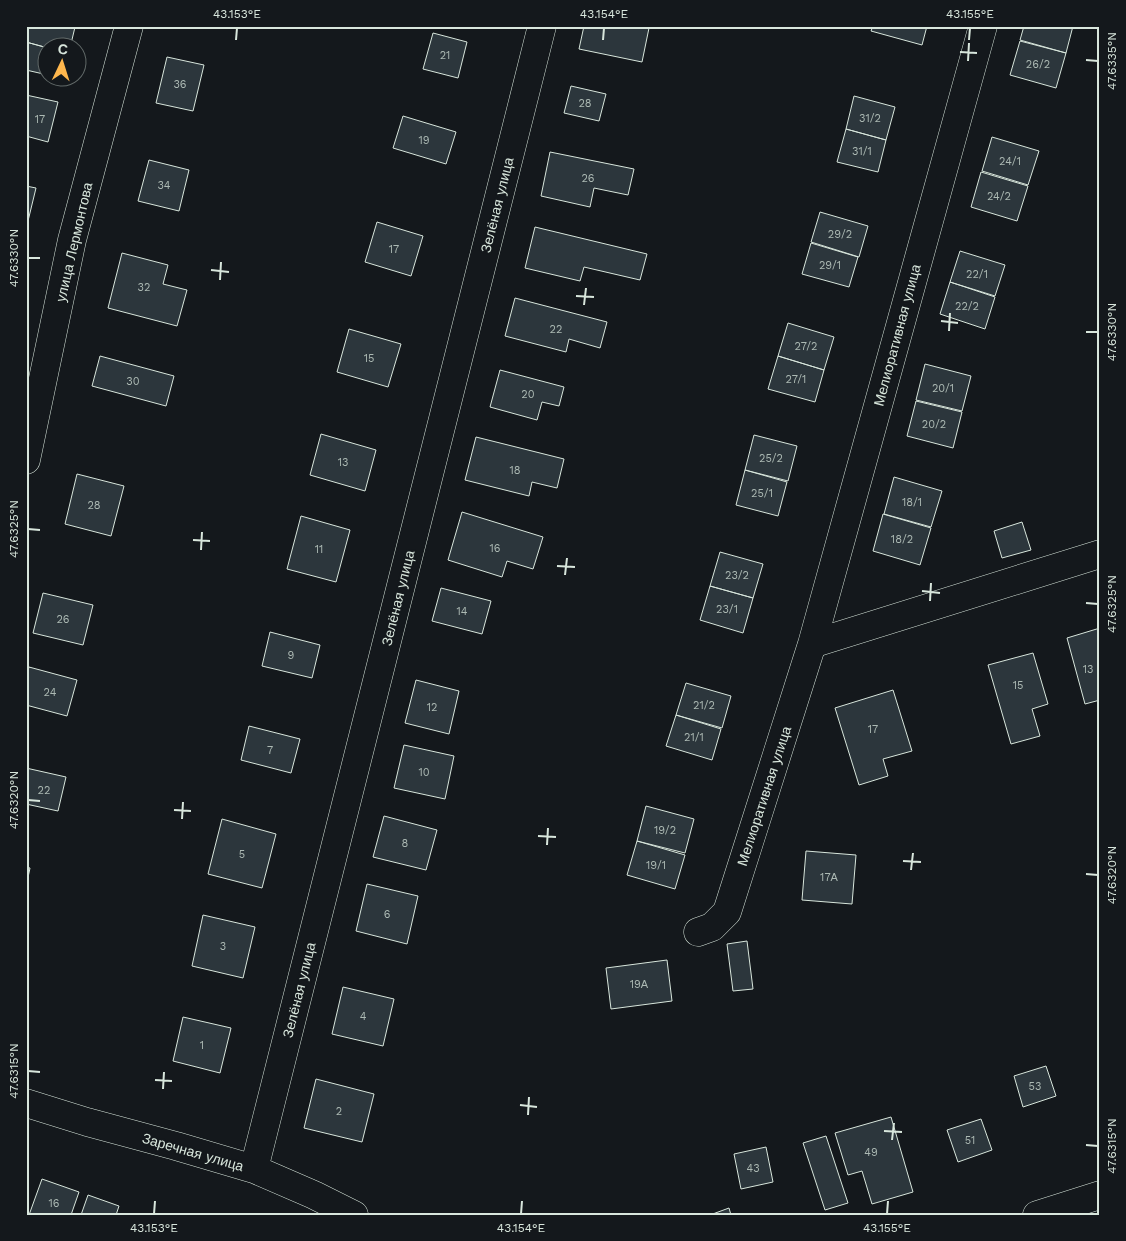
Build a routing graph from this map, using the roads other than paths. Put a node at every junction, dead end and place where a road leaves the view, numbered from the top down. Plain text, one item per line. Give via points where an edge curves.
1 (129, 26) edge
2 (542, 26) edge
3 (982, 26) edge
4 (26, 460) edge
5 (1100, 554) edge
6 (812, 644) junction
7 (698, 932) dead end
8 (26, 1103) edge
9 (254, 1169) junction
10 (1100, 1195) edge
11 (354, 1215) edge
12 (1037, 1215) edge

1 - 4 street, улица Лермонтова via 72,240
2 - 9 street, Зелёная улица
3 - 6 street, Мелиоративная улица
5 - 6 street
6 - 7 street, Мелиоративная улица via 727,912 712,927
8 - 9 street, Заречная улица
9 - 11 street, Заречная улица
10 - 12 street

